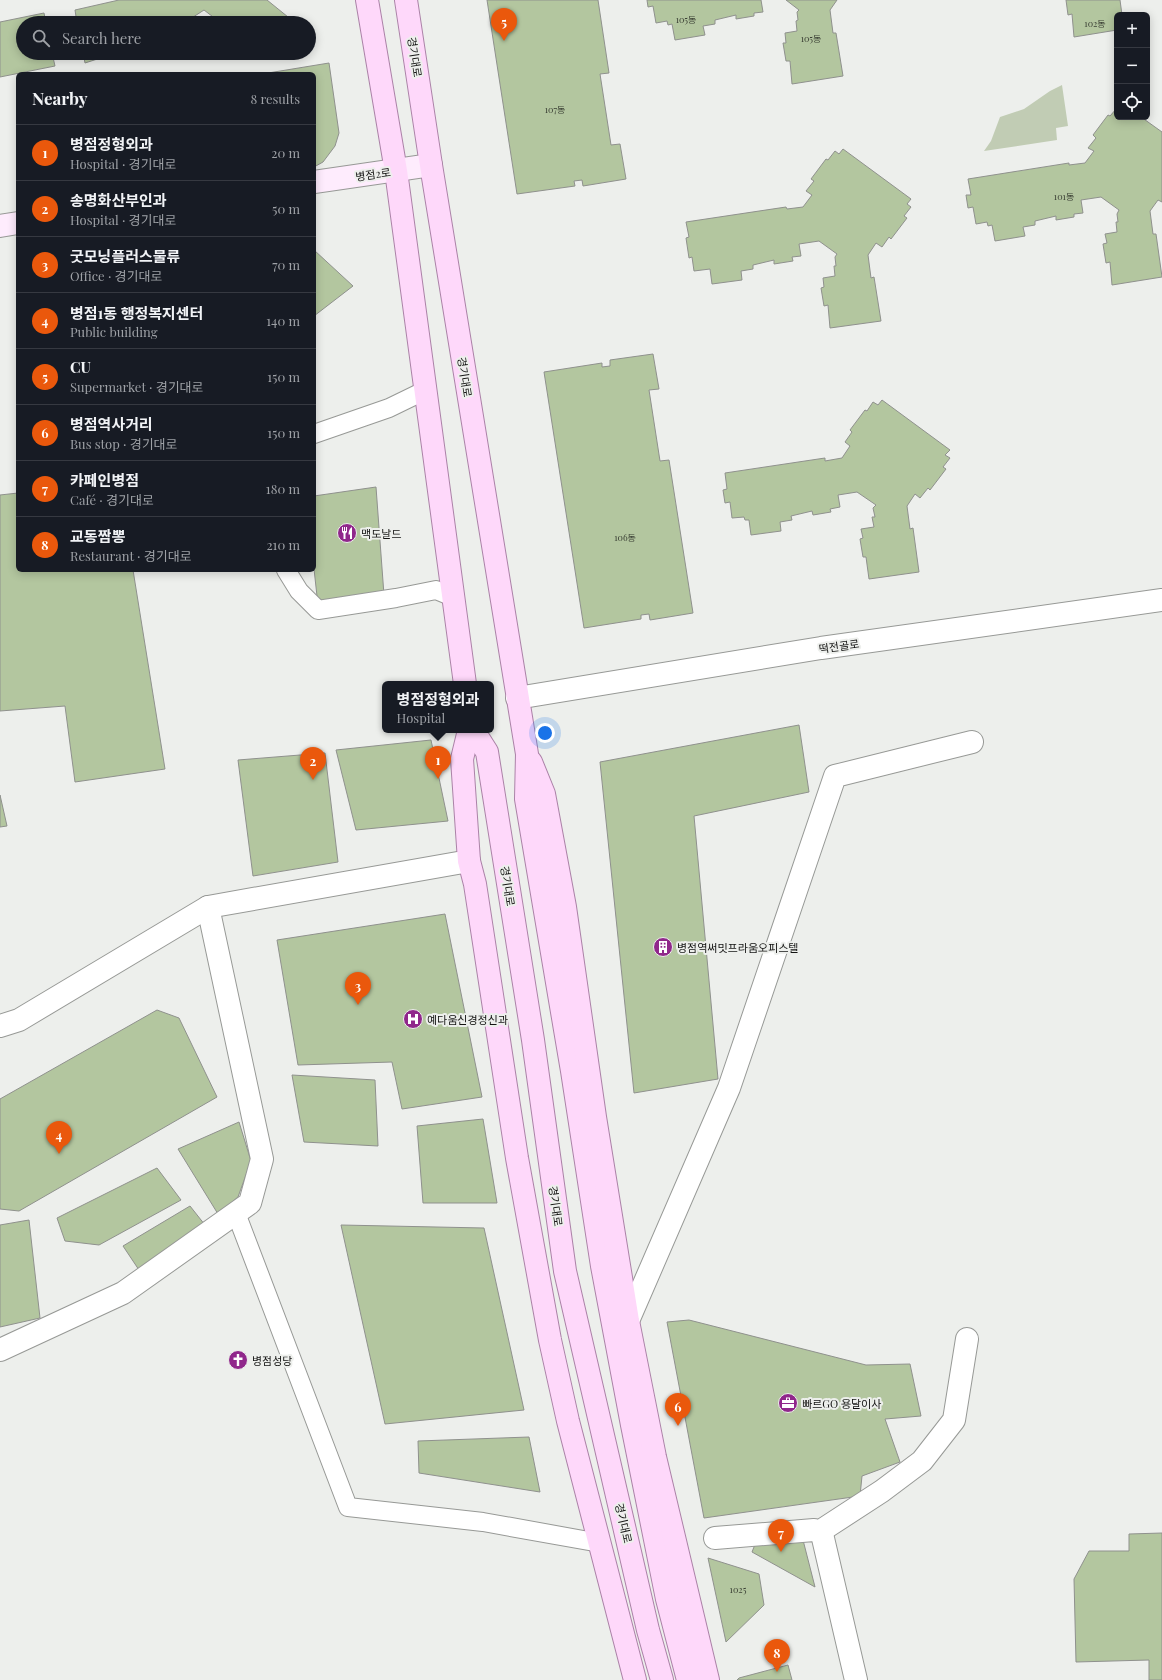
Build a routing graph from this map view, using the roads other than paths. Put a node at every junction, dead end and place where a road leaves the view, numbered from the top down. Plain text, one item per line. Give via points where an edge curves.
1 (367, 0) edge
2 (406, 0) edge
3 (431, 166) junction
4 (396, 171) junction
5 (316, 182) edge
6 (16, 223) edge
7 (0, 226) edge
8 (426, 390) junction
9 (316, 433) edge
10 (287, 572) edge
11 (453, 597) junction
12 (1162, 600) edge
13 (465, 681) edge
14 (517, 698) junction
15 (468, 733) edge
16 (475, 733) edge
17 (972, 742) dead end
18 (527, 754) junction
19 (470, 861) junction
20 (208, 907) junction
21 (0, 1026) edge
22 (236, 1213) junction
23 (628, 1321) junction
24 (967, 1339) dead end
25 (0, 1350) edge
26 (819, 1532) junction
27 (715, 1538) dead end
28 (600, 1543) junction
29 (635, 1680) edge
30 (662, 1680) edge
31 (688, 1680) edge
32 (708, 1680) edge
33 (856, 1680) edge

1 - 4 main road
2 - 3 main road, 경기대로
3 - 4 street, 병점2로
3 - 14 main road, 경기대로
4 - 5 street, 병점2로
4 - 8 main road
6 - 7 street
8 - 9 lane via 389,408
8 - 11 main road
10 - 11 lane via 299,590 318,610 436,590
11 - 13 main road
12 - 14 street, 떡전골로 via 821,648
14 - 18 main road, 경기대로
15 - 19 main road via 462,760
16 - 30 main road, 경기대로 via 486,752 533,1040 565,1271 648,1630
17 - 23 street via 835,776 729,1088
18 - 23 main road, 경기대로 via 544,794 565,907
18 - 31 main road, 경기대로 via 526,798 602,1266 665,1591
19 - 20 street
19 - 28 main road via 517,1158 550,1340
20 - 21 street via 19,1020
20 - 22 street via 262,1160 250,1203
22 - 25 street via 123,1293
22 - 28 lane via 348,1506 483,1522
23 - 32 main road, 경기대로 via 655,1457
24 - 26 street via 954,1420 922,1461
26 - 27 street via 814,1530
26 - 33 street via 822,1534
28 - 29 main road

